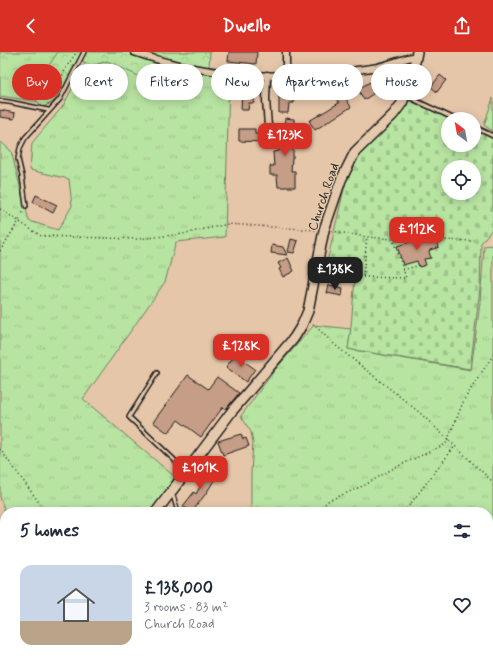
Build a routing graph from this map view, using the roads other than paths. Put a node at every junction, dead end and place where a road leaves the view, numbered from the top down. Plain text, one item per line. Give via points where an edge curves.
1 (84, 52) edge
2 (134, 52) edge
3 (286, 52) edge
4 (416, 54) edge
5 (286, 64) edge
6 (415, 64) edge
7 (363, 69) edge
8 (267, 75) junction
9 (272, 75) edge
10 (403, 100) edge
11 (415, 100) edge
12 (0, 102) edge
13 (47, 110) junction
14 (441, 112) edge
15 (268, 126) dead end
16 (481, 130) edge
17 (493, 136) edge
18 (26, 206) road end
19 (157, 373) dead end
20 (186, 471) junction
21 (172, 491) junction
22 (160, 507) edge
23 (177, 507) edge

1 - 13 lane via 60,99
2 - 8 street via 157,60 210,71
3 - 5 street
4 - 6 street, Church Road
4 - 7 street
8 - 9 street
8 - 15 street
10 - 20 street, Church Road via 393,115 351,158 324,230 305,317 294,338 232,411
11 - 14 lane
12 - 13 lane
13 - 18 lane via 20,148 18,159
16 - 17 lane
19 - 20 lane via 129,417
20 - 21 street, Church Road
21 - 22 street, Church Road
21 - 23 lane

